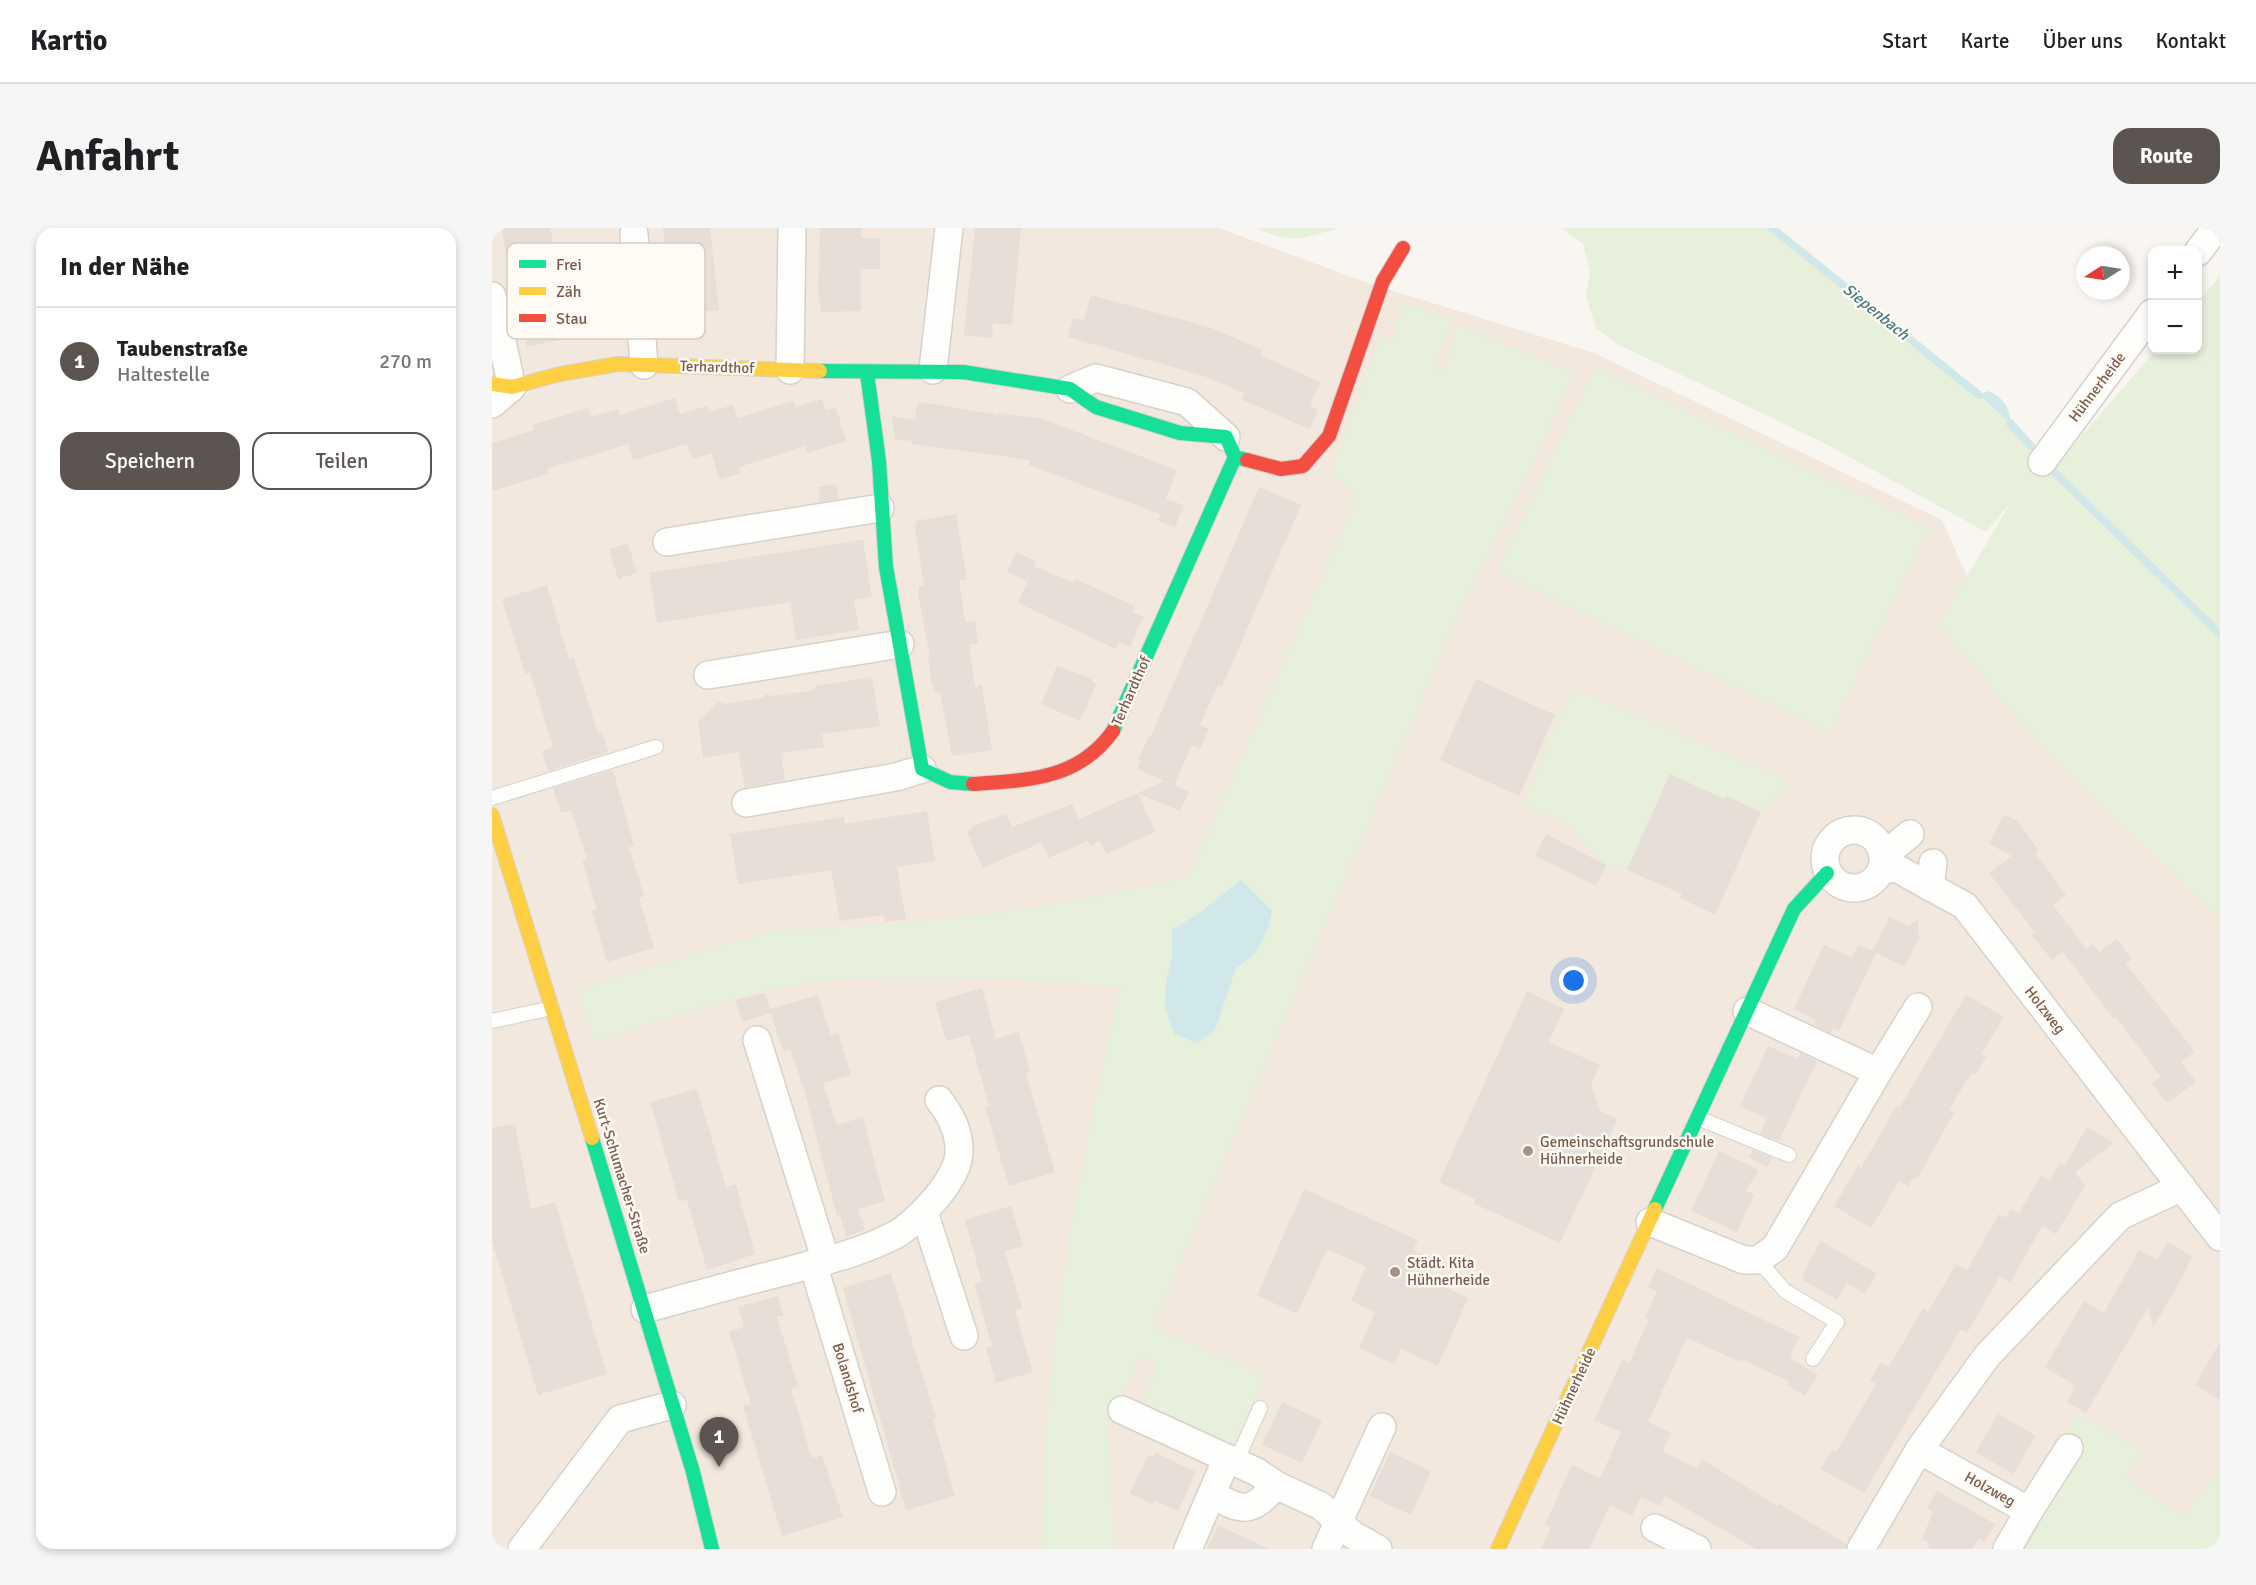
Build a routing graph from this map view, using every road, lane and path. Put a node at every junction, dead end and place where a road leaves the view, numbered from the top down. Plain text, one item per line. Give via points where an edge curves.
1 (792, 228) edge
2 (949, 228) edge
3 (2216, 228) edge
4 (634, 234) dead end
5 (635, 243) edge
6 (2202, 247) edge
7 (1403, 248) dead end
8 (492, 296) edge
9 (2148, 318) edge
10 (642, 339) edge
11 (644, 365) junction
12 (790, 370) junction
13 (933, 370) junction
14 (867, 373) junction
15 (502, 385) edge
16 (1070, 389) joint
17 (492, 404) edge
18 (1231, 447) junction
19 (2042, 462) dead end
20 (880, 508) junction
21 (667, 542) dead end
22 (900, 644) junction
23 (708, 675) dead end
24 (656, 747) dead end
25 (922, 769) junction
26 (492, 798) edge
27 (746, 803) dead end
28 (492, 814) edge
29 (1910, 834) dead end
30 (1883, 862) junction
31 (1827, 873) junction
32 (1918, 1007) dead end
33 (553, 1008) junction
34 (1747, 1011) junction
35 (492, 1021) edge
36 (757, 1040) dead end
37 (1878, 1072) junction
38 (939, 1100) dead end
39 (1698, 1118) junction
40 (1788, 1155) dead end
41 (2182, 1187) junction
42 (924, 1212) junction
43 (1650, 1222) junction
44 (2220, 1238) edge
45 (1758, 1260) junction
46 (819, 1262) junction
47 (645, 1309) junction
48 (964, 1336) dead end
49 (1813, 1359) dead end
50 (672, 1405) junction
51 (1260, 1408) dead end
52 (1122, 1410) dead end
53 (1382, 1427) dead end
54 (2069, 1448) dead end
55 (1919, 1450) junction
56 (1232, 1460) junction
57 (1276, 1485) junction
58 (882, 1492) dead end
59 (1212, 1493) junction
60 (2029, 1511) junction
61 (1337, 1523) junction
62 (1655, 1528) dead end
63 (522, 1549) edge
64 (712, 1549) edge
65 (1188, 1549) edge
66 (1326, 1549) edge
67 (1378, 1549) edge
68 (1498, 1549) edge
69 (1697, 1549) edge
70 (1861, 1549) edge
71 (2007, 1549) edge

1 - 12 street
2 - 13 street
3 - 6 street
4 - 5 street
7 - 18 street, Terhardthof via 1383,281 1329,436 1317,453 1303,466 1281,469
8 - 15 street
9 - 19 street, Hühnerheide
10 - 11 street
11 - 12 street, Terhardthof
11 - 15 street, Terhardthof via 618,364
12 - 14 street, Terhardthof
13 - 14 street, Terhardthof
13 - 16 street, Terhardthof
14 - 20 street via 879,461
15 - 17 street, Terhardthof
16 - 18 street, Terhardthof via 1096,378 1187,402
18 - 25 street, Terhardthof via 1113,732 1096,754 1074,769 1052,775 960,784 934,778
20 - 21 street
20 - 22 street
22 - 23 street
22 - 25 street
24 - 26 lane
25 - 27 street
28 - 33 street, Kurt-Schumacher-Straße
29 - 30 street
30 - 31 street via 1877,878 1857,889 1835,882
30 - 31 street via 1880,845 1873,836 1851,829 1831,840 1824,862
30 - 41 street, Holzweg via 1931,875 1965,906
31 - 34 street, Hühnerheide via 1794,909
32 - 37 street
33 - 35 lane
33 - 47 street, Kurt-Schumacher-Straße
34 - 37 street
34 - 39 street, Hühnerheide
36 - 46 street, Bolandshof
37 - 45 street via 1775,1248
38 - 42 street via 950,1114 960,1152 946,1188
39 - 40 lane
39 - 43 street, Hühnerheide
41 - 44 street, Holzweg
41 - 55 street via 2120,1216 1987,1356
42 - 46 street via 898,1234
42 - 48 street
43 - 45 street via 1744,1260
43 - 68 street, Hühnerheide
45 - 49 lane via 1785,1291 1837,1322
46 - 47 street
46 - 58 street, Bolandshof
47 - 50 street, Kurt-Schumacher-Straße
50 - 63 street via 620,1419
50 - 64 street, Kurt-Schumacher-Straße
51 - 56 lane
52 - 56 street
53 - 61 street
54 - 60 street, Holzweg
55 - 60 street, Holzweg
55 - 70 street
56 - 57 street
56 - 59 street
57 - 59 street via 1264,1500 1240,1508
57 - 61 street via 1321,1506
59 - 65 street
60 - 71 street, Holzweg
61 - 66 street
61 - 67 street
62 - 69 street

